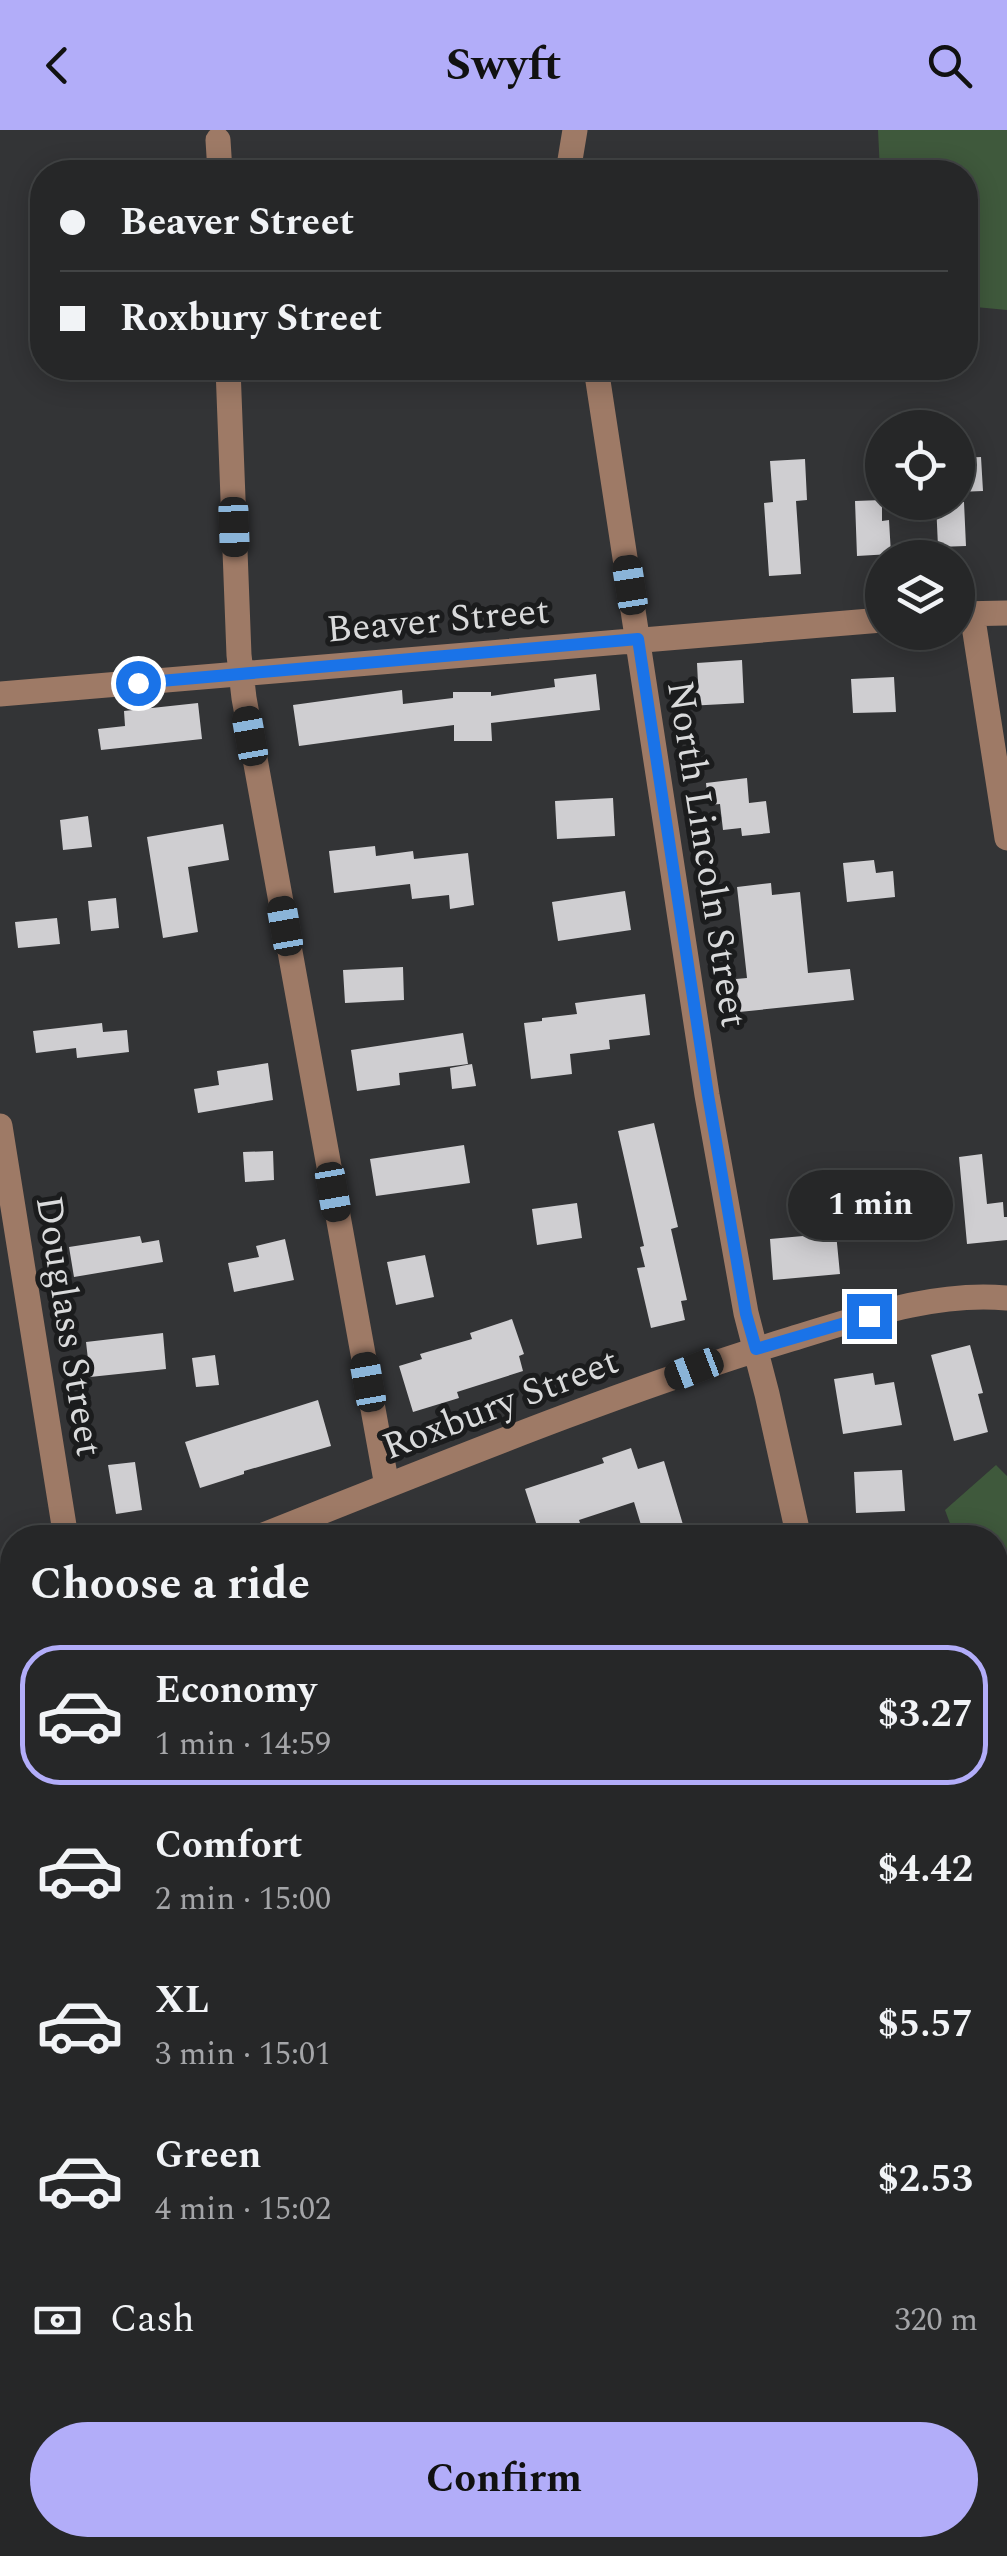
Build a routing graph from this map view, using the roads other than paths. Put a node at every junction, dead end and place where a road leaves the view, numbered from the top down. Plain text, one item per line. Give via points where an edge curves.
1 (575, 130) edge
2 (218, 140) dead end
3 (219, 160) edge
4 (570, 160) edge
5 (228, 380) edge
6 (598, 380) edge
7 (1007, 612) edge
8 (975, 614) edge
9 (865, 621) edge
10 (638, 639) junction
11 (972, 650) edge
12 (240, 674) junction
13 (0, 694) edge
14 (1007, 838) edge
15 (0, 1126) edge
16 (1007, 1298) edge
17 (756, 1349) junction
18 (387, 1486) junction
19 (64, 1525) edge
20 (289, 1525) edge
21 (796, 1525) edge

1 - 4 street
2 - 3 street
5 - 12 street
6 - 10 street, North Lincoln Street
7 - 8 street
9 - 10 street, Beaver Street
10 - 12 street, Beaver Street
10 - 17 street, North Lincoln Street via 710,1114
11 - 14 street
12 - 13 street, Beaver Street
12 - 18 street
15 - 19 street, Douglass Street
16 - 17 street, Roxbury Street via 896,1309
17 - 18 street, Roxbury Street
17 - 21 street, North Lincoln Street
18 - 20 street, Roxbury Street

